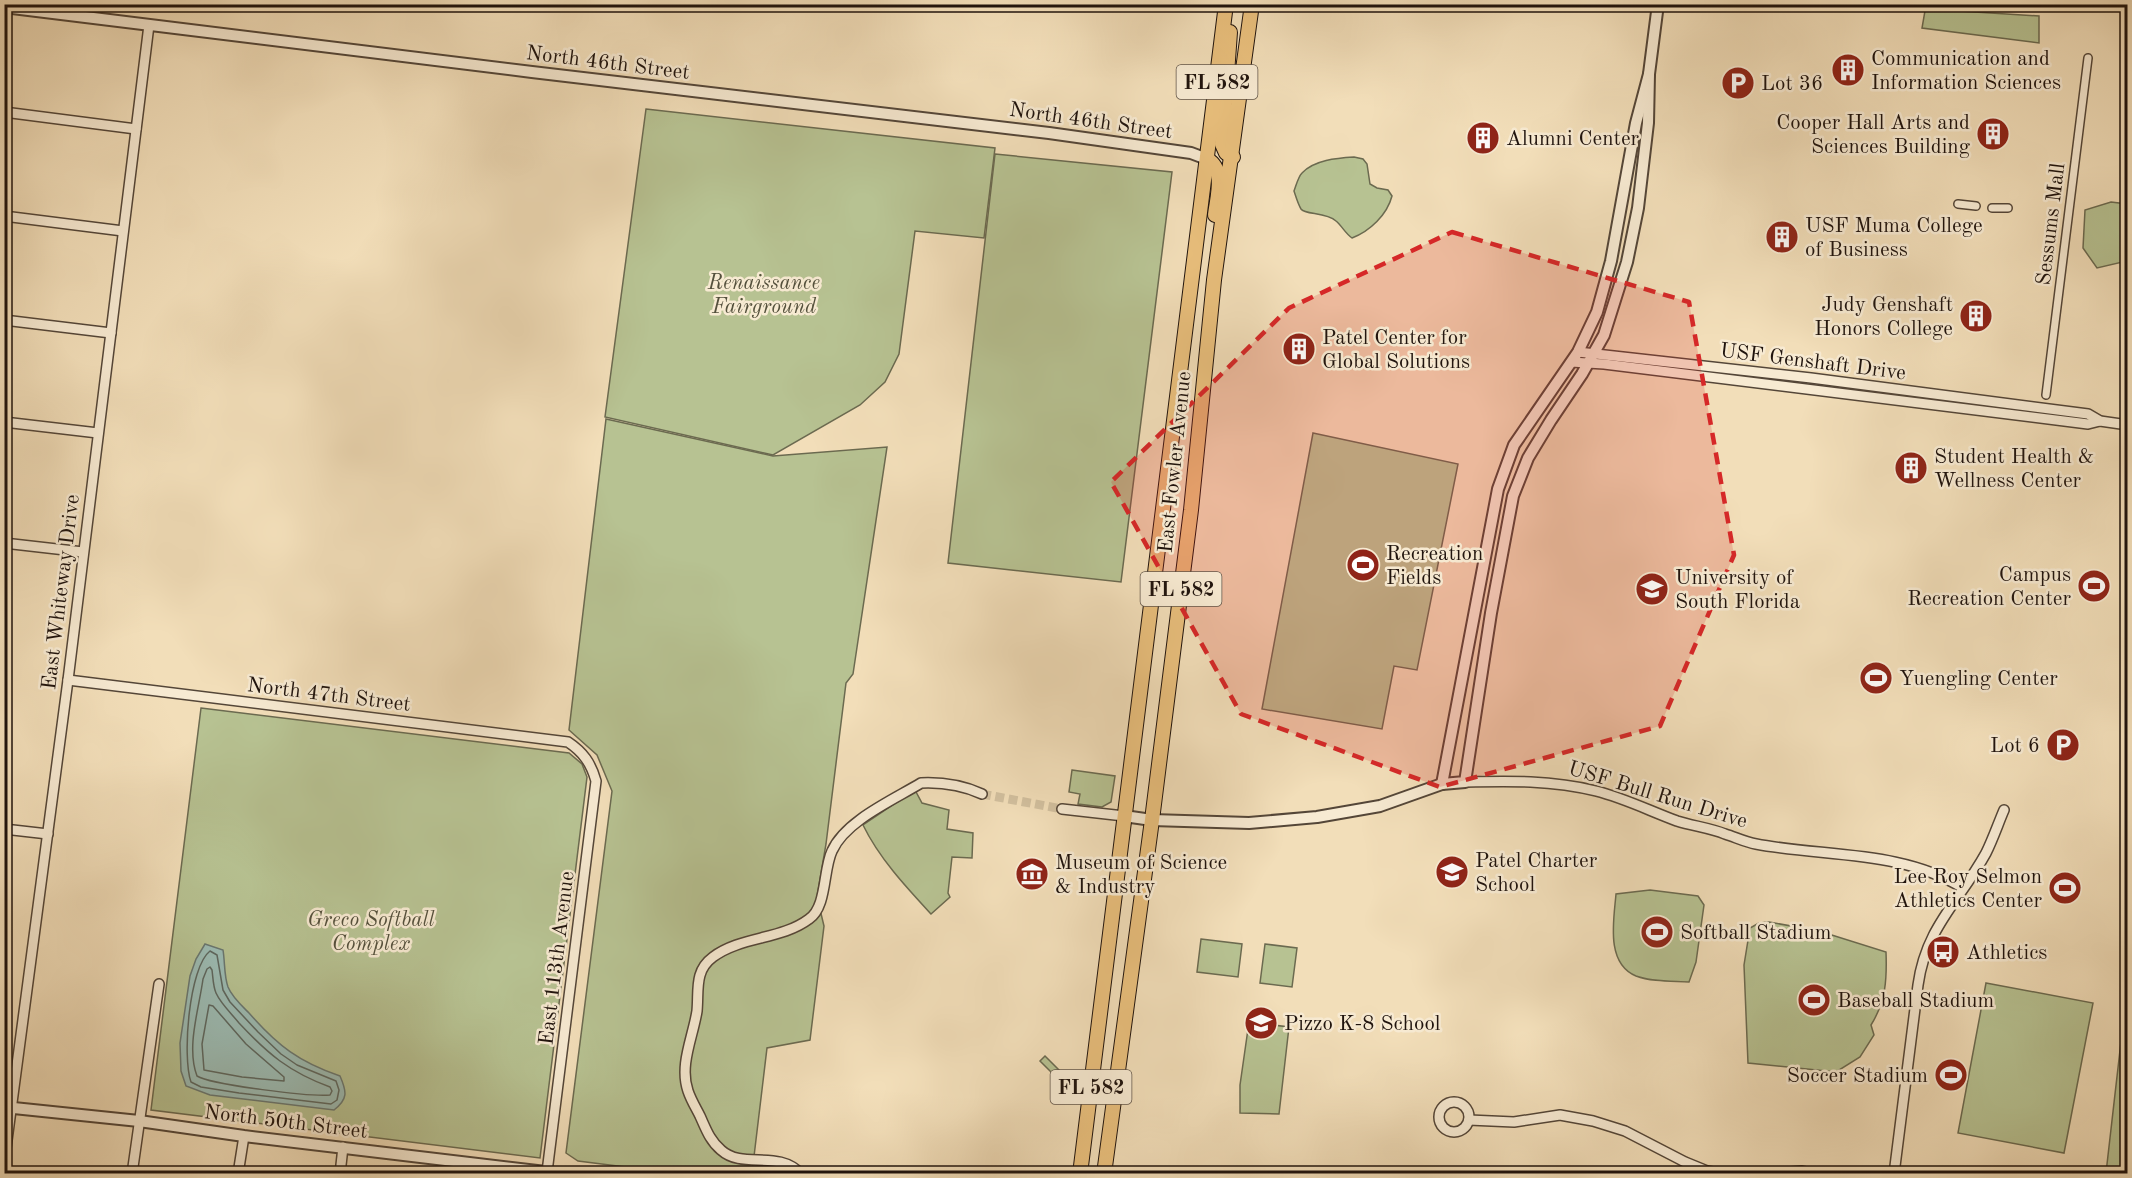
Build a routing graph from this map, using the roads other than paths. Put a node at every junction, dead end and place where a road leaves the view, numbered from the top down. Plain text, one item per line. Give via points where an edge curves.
1 (1252, 4) edge
2 (1658, 4) edge
3 (4, 7) edge
4 (1226, 8) edge
5 (149, 25) junction
6 (2088, 58) dead end
7 (1649, 74) junction
8 (4, 112) edge
9 (136, 129) junction
10 (1233, 157) junction
11 (1207, 159) junction
12 (1958, 204) dead end
13 (1976, 206) dead end
14 (1992, 208) dead end
15 (2008, 208) dead end
16 (4, 216) edge
17 (123, 231) junction
18 (1214, 280) junction
19 (4, 320) edge
20 (111, 333) junction
21 (1578, 352) junction
22 (1594, 353) junction
23 (1571, 362) junction
24 (1588, 363) junction
25 (2046, 395) dead end
26 (2043, 413) junction
27 (4, 422) edge
28 (2127, 425) edge
29 (98, 434) junction
30 (4, 543) edge
31 (83, 552) junction
32 (68, 680) junction
33 (582, 751) joint
34 (1465, 782) junction
35 (1442, 784) junction
36 (982, 794) tunnel mouth
37 (1062, 809) tunnel mouth
38 (2004, 810) dead end
39 (1124, 816) junction
40 (1152, 820) junction
41 (4, 829) edge
42 (48, 834) junction
43 (1963, 888) junction
44 (159, 984) dead end
45 (8, 1107) edge
46 (1469, 1120) dead end
47 (139, 1121) junction
48 (244, 1136) junction
49 (343, 1147) junction
50 (4, 1163) edge
51 (548, 1172) junction
52 (132, 1173) edge
53 (238, 1173) edge
54 (339, 1173) edge
55 (563, 1173) edge
56 (801, 1173) edge
57 (1080, 1173) edge
58 (1104, 1173) edge
59 (1723, 1173) edge
60 (1764, 1173) edge
61 (1816, 1173) edge
62 (1894, 1173) edge

1 - 10 main road, East Fowler Avenue / FL 582
2 - 7 street
3 - 5 street, North 46th Street
4 - 10 main road via 1231,41 1222,145
4 - 11 main road, East Fowler Avenue / FL 582
5 - 9 street, East Whiteway Drive
5 - 11 street, North 46th Street via 1049,133 1191,153
6 - 25 street, Sessums Mall
7 - 21 street via 1606,285
7 - 22 street via 1648,123 1638,208 1620,286
8 - 9 street
9 - 17 street, East Whiteway Drive
10 - 18 main road, East Fowler Avenue / FL 582
11 - 18 main road via 1218,170
11 - 39 main road, East Fowler Avenue / FL 582
12 - 13 street
14 - 15 street
16 - 17 street
17 - 20 street, East Whiteway Drive
18 - 40 main road, East Fowler Avenue / FL 582 via 1191,510
19 - 20 street
20 - 29 street, East Whiteway Drive
21 - 22 street, USF Genshaft Drive
21 - 23 street
22 - 24 street
22 - 26 street, USF Genshaft Drive
23 - 24 street, USF Genshaft Drive
23 - 35 street via 1514,445 1498,489
24 - 26 street, USF Genshaft Drive
24 - 34 street via 1528,458 1513,496
26 - 28 street via 2088,414 2100,421
27 - 29 street
29 - 31 street, East Whiteway Drive
30 - 31 street
31 - 32 street, East Whiteway Drive
32 - 33 street, North 47th Street via 568,742
32 - 42 street, East Whiteway Drive
33 - 51 street, East 113th Avenue via 596,781
34 - 35 street, USF Bull Run Drive
34 - 43 street, USF Bull Run Drive via 1534,781 1594,790 1753,844 1899,863 1924,869
35 - 40 street, USF Bull Run Drive via 1380,806 1317,817 1249,823
36 - 56 street via 964,786 921,783 856,823 831,851 819,907 812,918 778,934 726,948 700,969 694,1029 685,1065 688,1091 711,1141 724,1153 743,1160 774,1160
37 - 39 street
38 - 43 street via 1987,851
39 - 40 street, USF Bull Run Drive
39 - 57 main road, East Fowler Avenue / FL 582
40 - 58 main road, East Fowler Avenue / FL 582
41 - 42 street
42 - 45 street, East Whiteway Drive
43 - 62 street via 1935,928 1920,966
44 - 47 street
45 - 47 street, North 50th Street
45 - 50 street, East Whiteway Drive
46 - 59 street via 1514,1122 1560,1115 1593,1121 1624,1131 1707,1171
47 - 48 street, North 50th Street
47 - 52 street
48 - 49 street, North 50th Street
48 - 53 street
49 - 51 street, North 50th Street
49 - 54 street
51 - 55 street, North 50th Street
60 - 61 street

